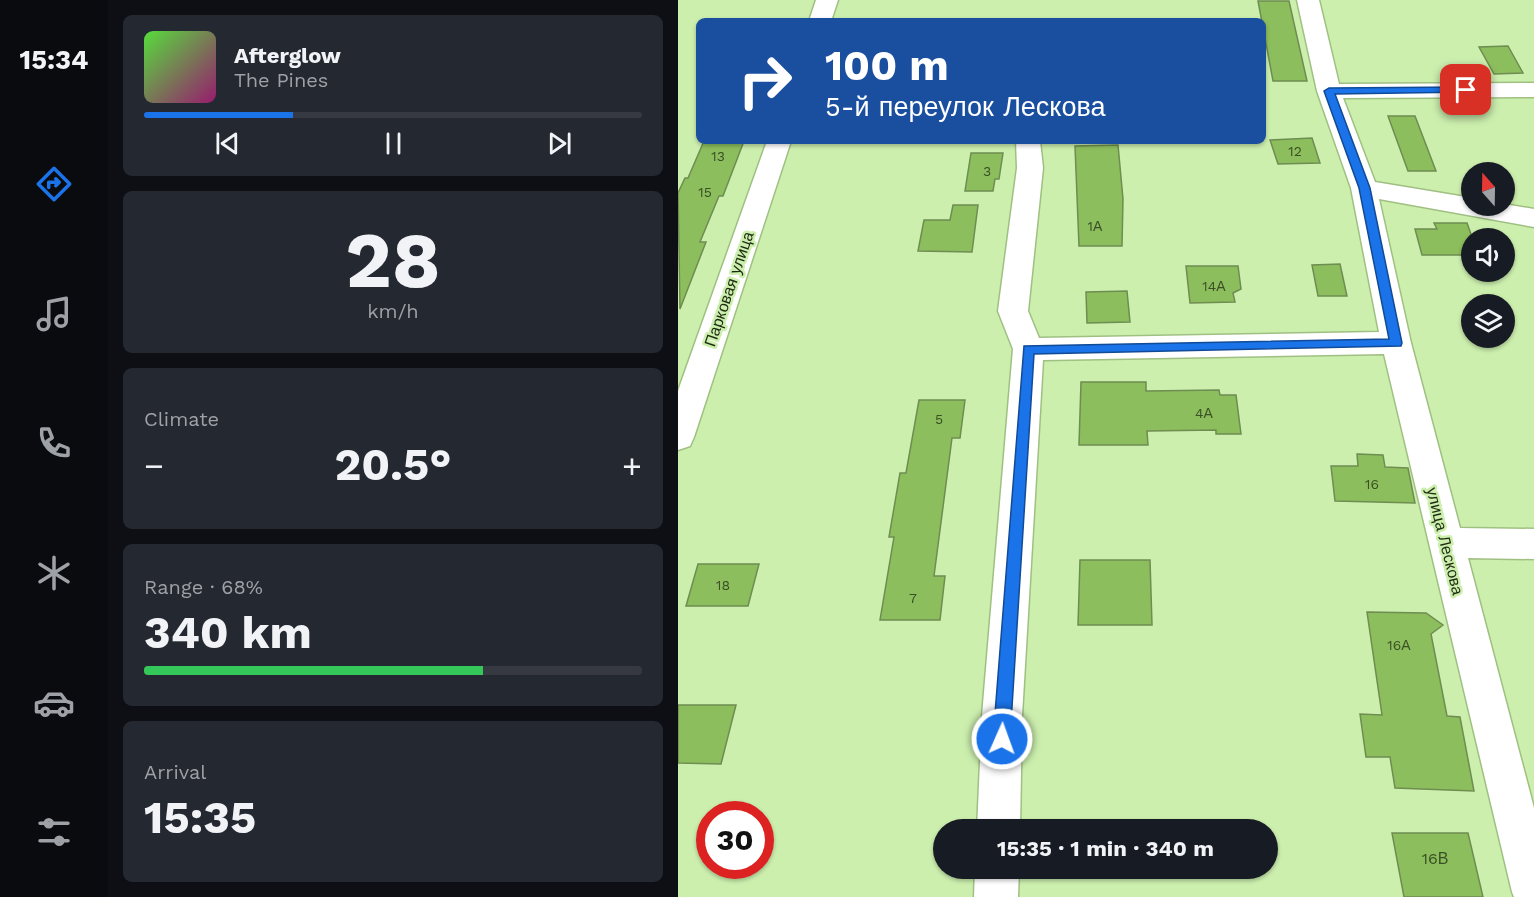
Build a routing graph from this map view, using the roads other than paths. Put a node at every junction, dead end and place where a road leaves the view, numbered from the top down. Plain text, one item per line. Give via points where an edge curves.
1 (827, 0) edge
2 (1308, 0) edge
3 (821, 18) edge
4 (1534, 90) edge
5 (1329, 91) junction
6 (779, 144) edge
7 (1028, 144) edge
8 (1364, 188) junction
9 (1534, 218) edge
10 (1396, 343) junction
11 (1028, 349) junction
12 (690, 371) edge
13 (678, 436) edge
14 (1446, 543) junction
15 (1534, 544) edge
16 (998, 819) edge
17 (997, 879) edge
18 (1534, 892) edge
19 (996, 897) edge

1 - 3 street
2 - 5 street, улица Лескова
4 - 5 street
5 - 8 street, улица Лескова
6 - 12 street, Парковая улица
7 - 11 street via 1030,168 1013,311
8 - 9 street
8 - 10 street, улица Лескова
10 - 11 street
10 - 14 street, улица Лескова
11 - 16 street
12 - 13 street, Парковая улица
14 - 15 street
14 - 18 street, улица Лескова
17 - 19 street

